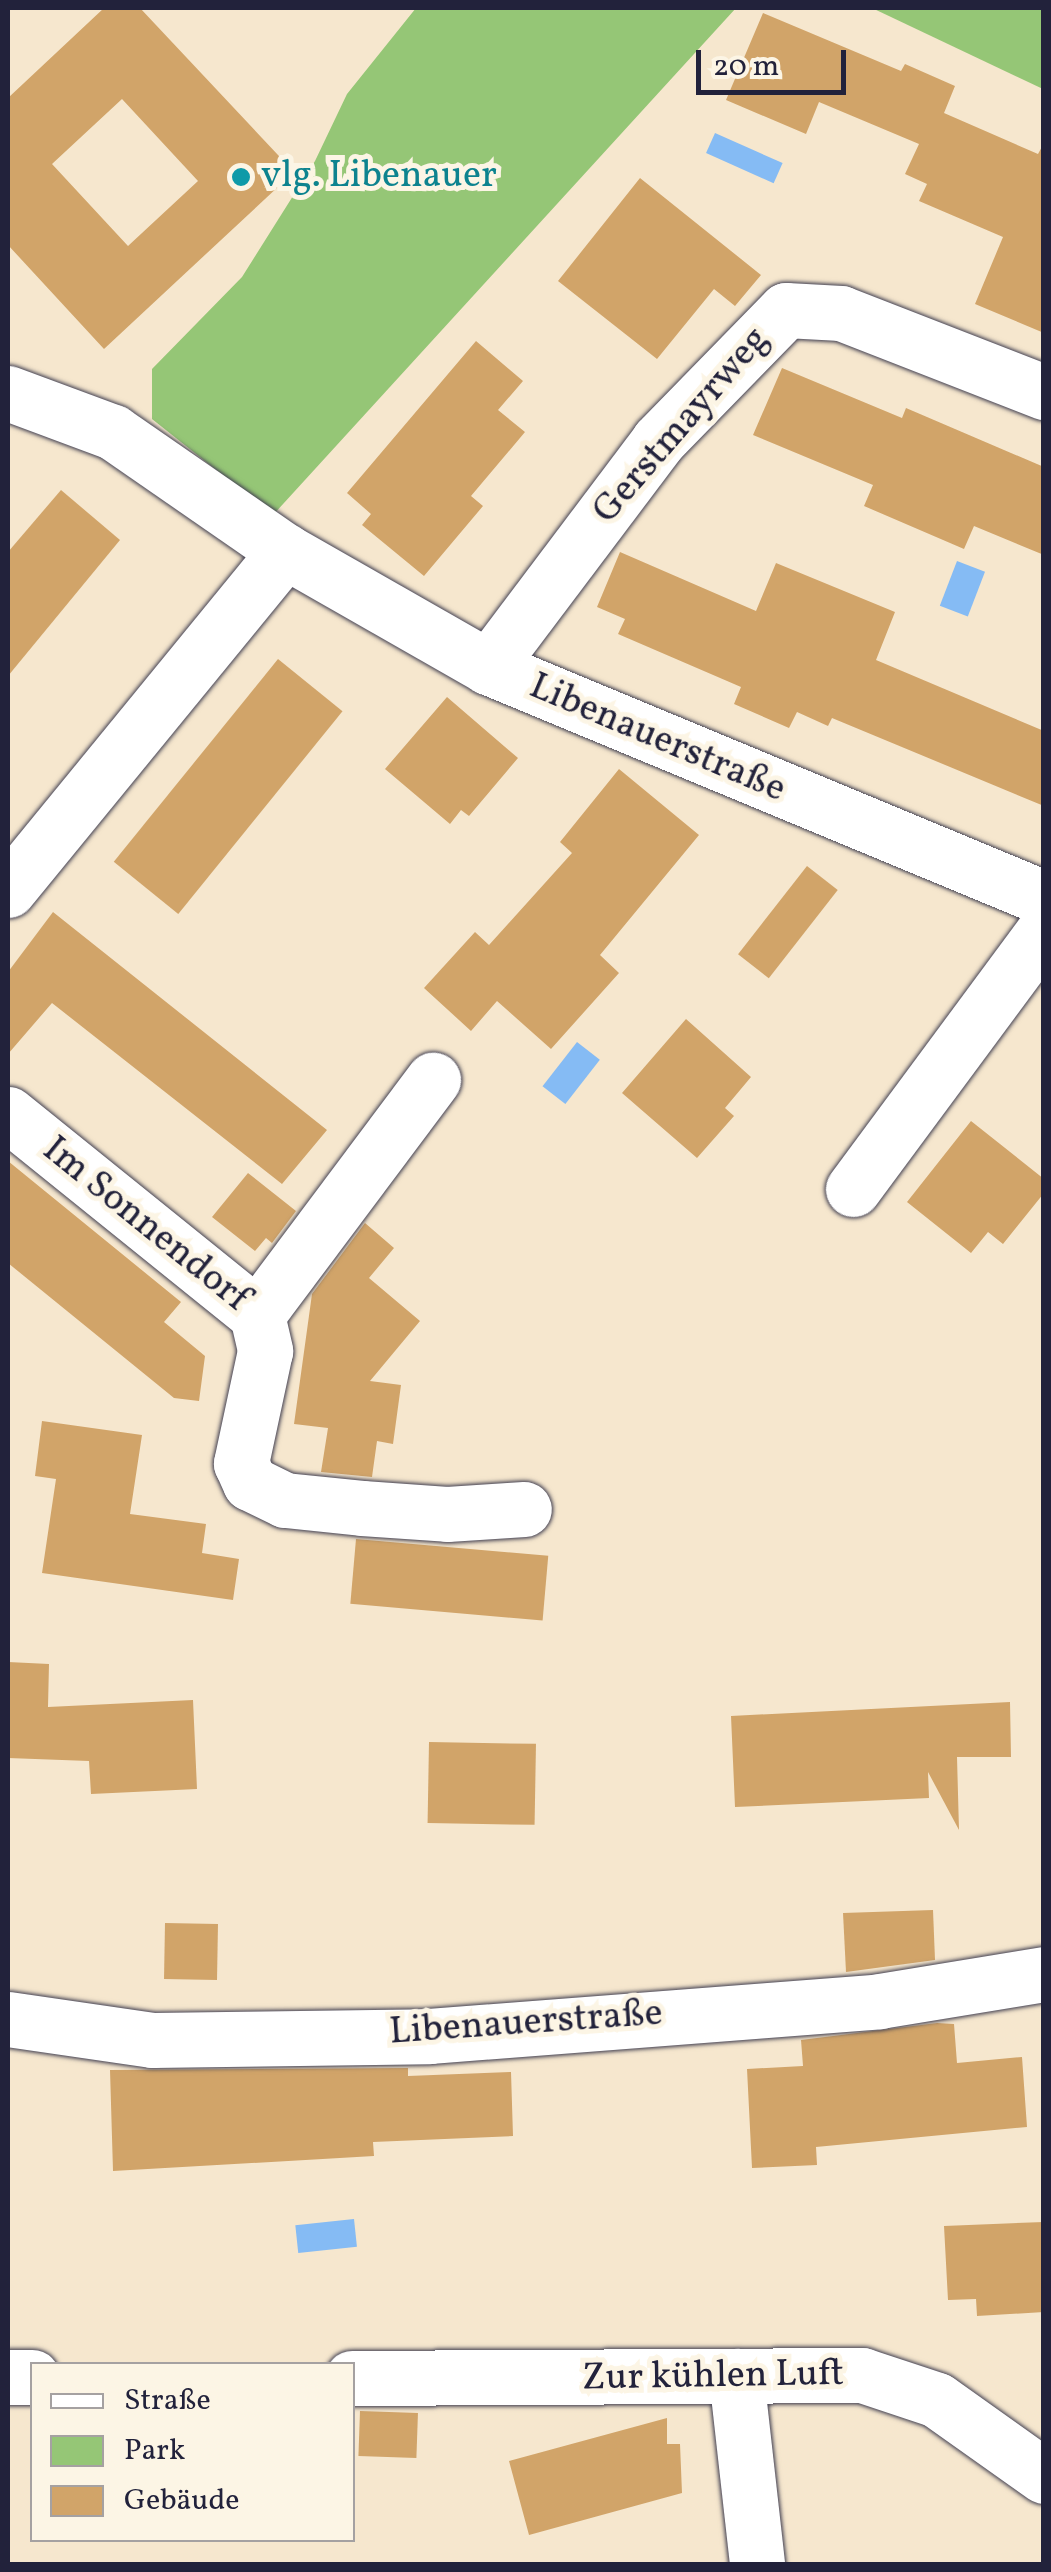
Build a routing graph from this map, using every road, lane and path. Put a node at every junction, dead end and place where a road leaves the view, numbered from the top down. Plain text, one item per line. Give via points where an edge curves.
1 (1044, 392) edge
2 (8, 393) edge
3 (285, 551) junction
4 (488, 667) junction
5 (8, 890) edge
6 (1044, 898) edge
7 (1044, 931) edge
8 (433, 1080) dead end
9 (8, 1114) edge
10 (853, 1188) dead end
11 (257, 1315) junction
12 (524, 1509) dead end
13 (1044, 1974) edge
14 (8, 2019) edge
15 (736, 2376) junction
16 (355, 2378) edge
17 (1044, 2476) edge
18 (756, 2564) edge

1 - 4 street, Gerstmayrweg via 841,312 786,310 658,441
2 - 3 street, Libenauerstraße via 113,432
3 - 4 street, Libenauerstraße
3 - 5 street
4 - 6 street, Libenauerstraße
7 - 10 street
8 - 11 street
9 - 11 street, Im Sonnendorf
11 - 12 street, Im Sonnendorf via 265,1351 241,1463 250,1483 266,1494 447,1514
13 - 14 street, Libenauerstraße via 880,2001 429,2036 152,2040
15 - 16 street, Zur kühlen Luft
15 - 17 street, Zur kühlen Luft via 816,2372 896,2382 980,2426
15 - 18 street

